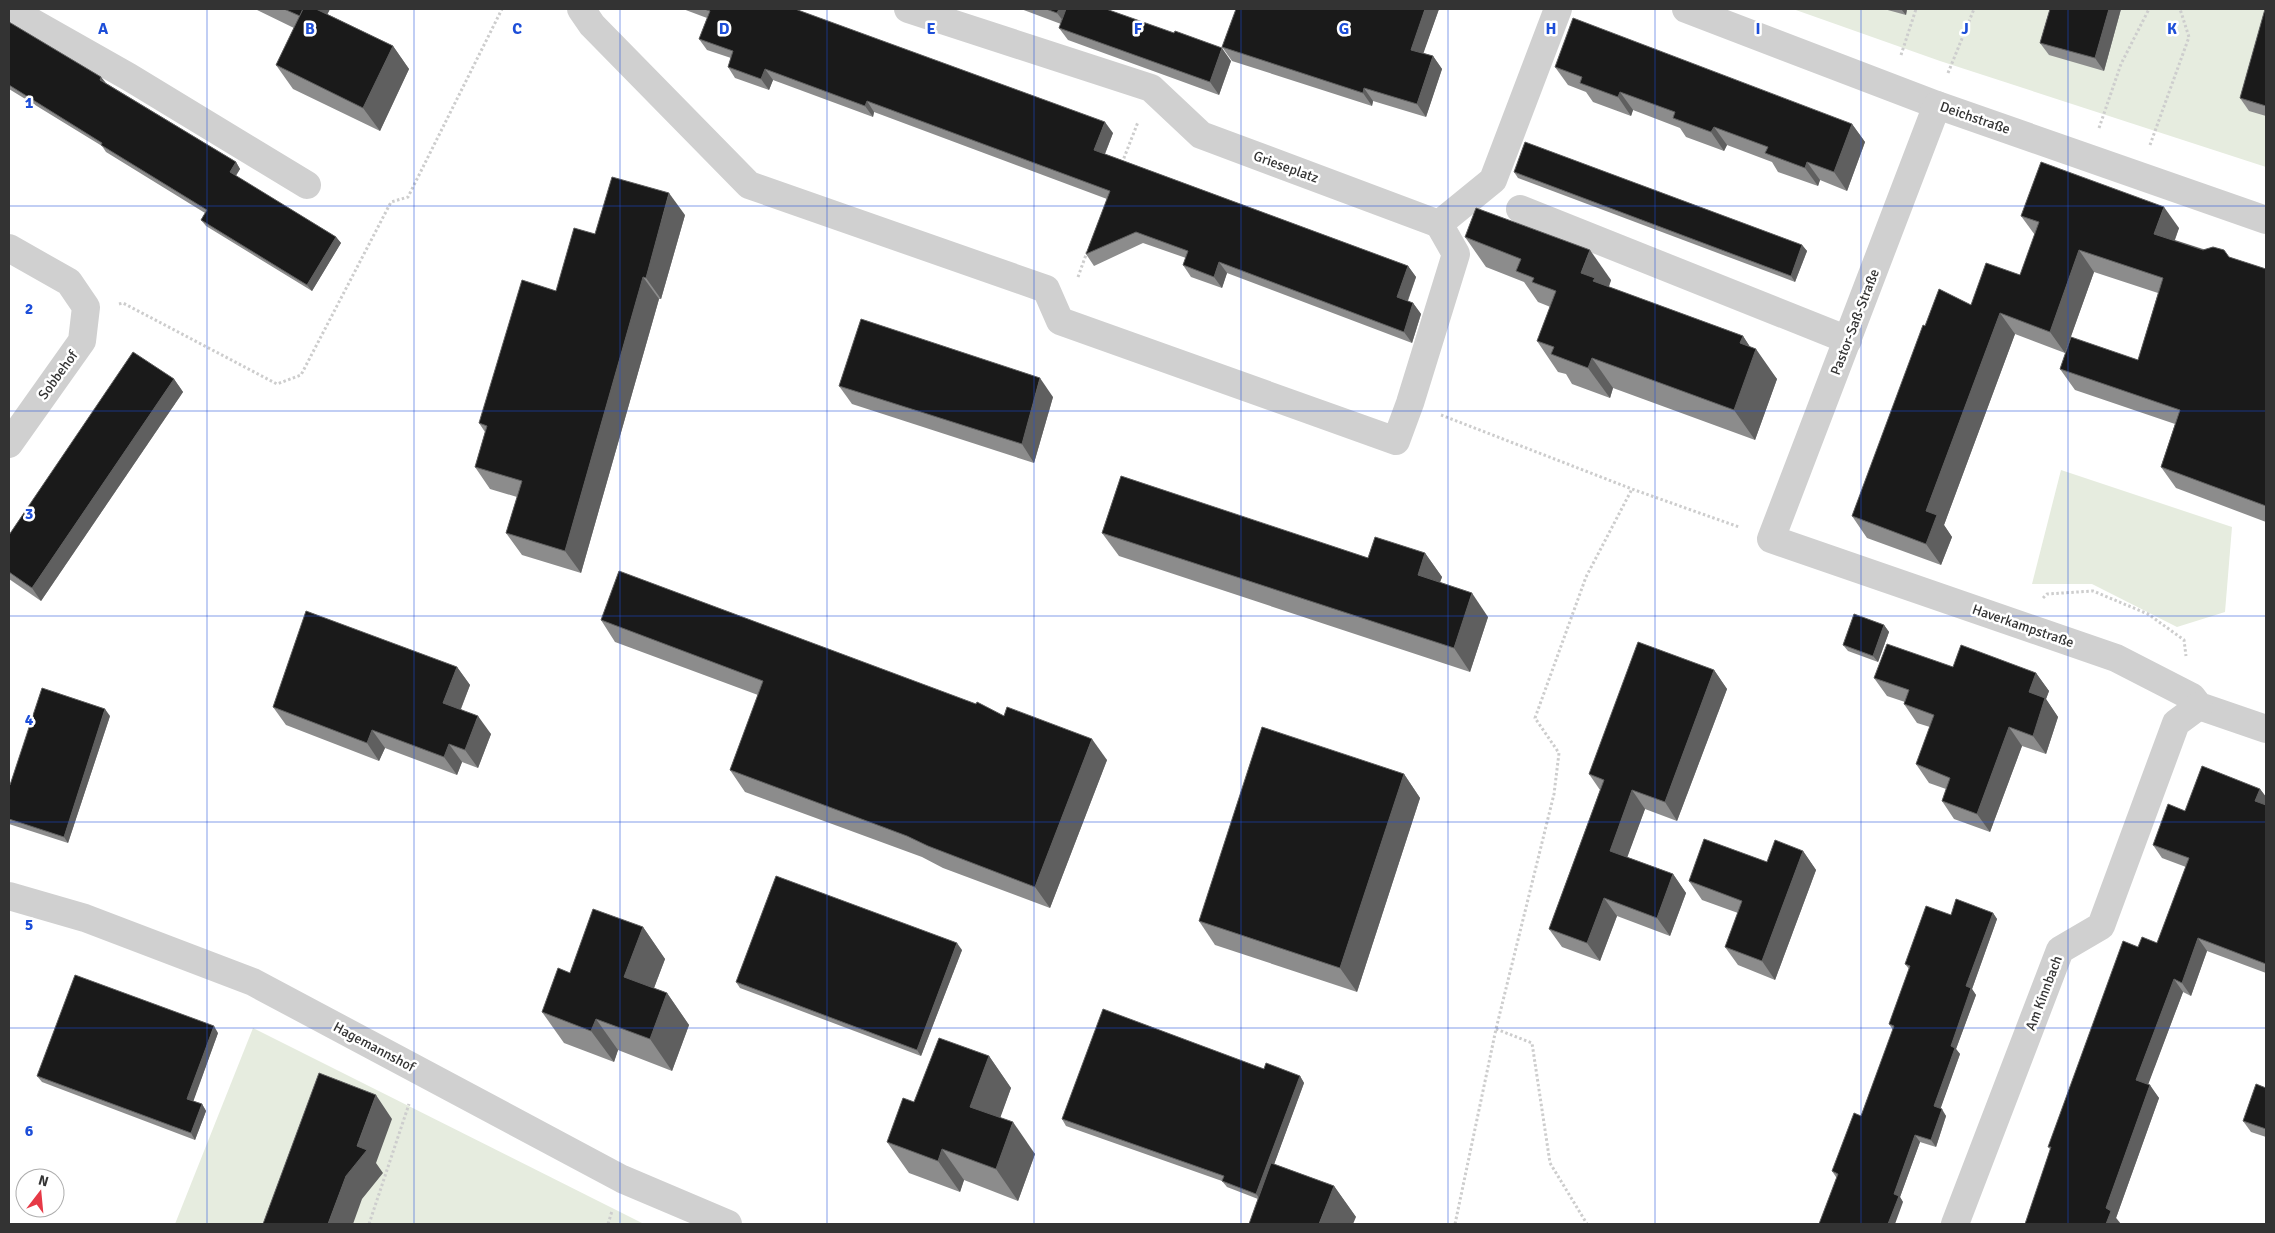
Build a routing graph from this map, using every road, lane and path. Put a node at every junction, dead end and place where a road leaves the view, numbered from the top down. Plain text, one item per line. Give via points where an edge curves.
1 (9, 9) edge
2 (502, 9) edge
3 (581, 9) edge
4 (908, 9) edge
5 (1558, 9) edge
6 (1686, 9) edge
7 (1916, 9) edge
8 (1974, 9) edge
9 (2149, 9) edge
10 (2180, 9) edge
11 (1892, 87) junction
12 (1150, 88) junction
13 (1937, 104) junction
14 (2088, 158) junction
15 (1118, 172) edge
16 (2138, 175) junction
17 (307, 185) dead end
18 (1520, 209) dead end
19 (2266, 220) edge
20 (1440, 224) junction
21 (1089, 247) edge
22 (9, 248) edge
23 (86, 307) junction
24 (1060, 321) junction
25 (1848, 340) junction
26 (1410, 403) junction
27 (9, 444) edge
28 (1632, 489) junction
29 (1771, 539) junction
30 (2199, 706) junction
31 (2266, 729) edge
32 (9, 896) edge
33 (1496, 1028) junction
34 (420, 1071) junction
35 (369, 1224) edge
36 (728, 1224) edge
37 (1455, 1224) edge
38 (1587, 1224) edge
39 (1954, 1224) edge

1 - 17 street
2 - 23 path via 408,197 391,202 301,375 277,384 123,303
3 - 24 street via 592,25 749,185 1046,289
4 - 12 street, Grieseplatz
5 - 20 street via 1493,180
6 - 11 street, Deichstraße
7 - 11 path
8 - 13 path
9 - 14 path via 2121,64
10 - 16 path via 2189,37
11 - 13 street, Deichstraße
12 - 15 path
12 - 20 street, Grieseplatz via 1201,135
13 - 14 street, Deichstraße
13 - 25 street, Pastor-Saß-Straße
14 - 16 street, Deichstraße
16 - 19 street, Deichstraße
18 - 25 street
20 - 26 street via 1456,254
21 - 24 path
22 - 23 street via 69,282
23 - 27 street, Sobbehof via 82,341
24 - 26 street via 1396,441
25 - 29 street, Pastor-Saß-Straße
26 - 28 path
28 - 29 path
28 - 33 path via 1586,577 1535,718 1559,753 1554,794
29 - 30 street, Haverkampstraße via 2116,658 2192,697
30 - 31 street, Haverkampstraße
30 - 39 street, Am Kinnbach via 2176,723 2101,926 2060,950
32 - 34 street, Hagemannshof via 85,918 253,982
33 - 37 path
33 - 38 path via 1532,1043 1550,1163
34 - 35 path
34 - 36 street, Hagemannshof via 622,1179

